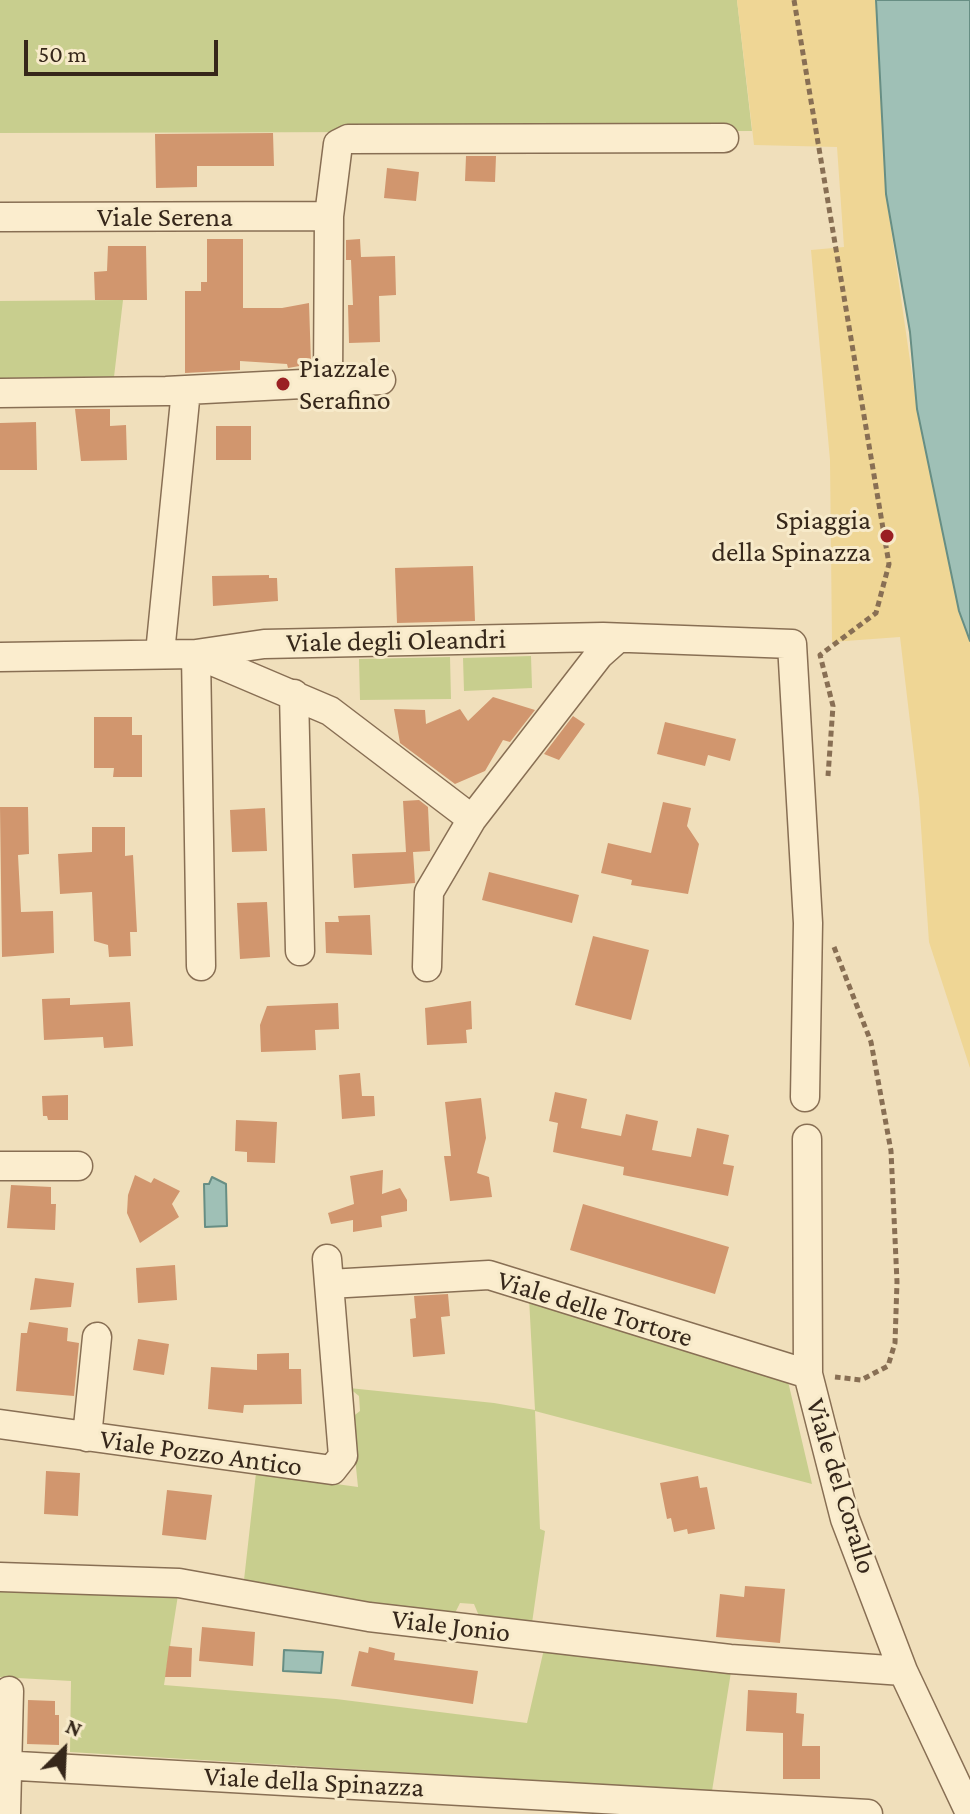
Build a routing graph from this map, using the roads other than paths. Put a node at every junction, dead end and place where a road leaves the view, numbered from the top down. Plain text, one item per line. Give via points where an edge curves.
1 (724, 138) dead end
2 (329, 216) junction
3 (0, 217) edge
4 (381, 380) dead end
5 (328, 383) junction
6 (176, 391) junction
7 (0, 393) edge
8 (617, 639) junction
9 (160, 653) junction
10 (196, 654) junction
11 (0, 657) edge
12 (294, 694) junction
13 (472, 819) junction
14 (300, 951) dead end
15 (201, 966) dead end
16 (427, 967) dead end
17 (805, 1097) dead end
18 (807, 1139) dead end
19 (0, 1166) edge
20 (78, 1166) dead end
21 (328, 1272) joint
22 (97, 1337) dead end
23 (808, 1374) junction
24 (0, 1424) edge
25 (87, 1437) junction
26 (0, 1577) edge
27 (903, 1671) junction
28 (9, 1691) dead end
29 (4, 1766) edge
30 (970, 1813) edge
31 (6, 1814) edge
32 (868, 1814) edge

1 - 2 street via 348,139 334,152
2 - 3 street, Viale Serena
2 - 5 street
4 - 5 street
5 - 6 street
6 - 7 street
6 - 9 street
8 - 10 street, Viale degli Oleandri via 264,644
8 - 13 street
8 - 17 street, Viale degli Oleandri via 792,644 808,923
9 - 10 street, Viale degli Oleandri
9 - 11 street, Viale degli Oleandri
10 - 12 street
10 - 15 street
12 - 13 street via 330,711
12 - 14 street
13 - 16 street via 429,892
18 - 23 street, Viale del Corallo
19 - 20 street
21 - 23 street, Viale delle Tortore via 489,1275
21 - 25 street, Viale Pozzo Antico via 343,1456 332,1470
22 - 25 street
23 - 27 street, Viale del Corallo via 845,1519
24 - 25 street, Viale Pozzo Antico
26 - 27 street, Viale Jonio via 179,1583 385,1619 730,1659
27 - 30 street, Viale del Corallo
28 - 29 street
29 - 31 street
29 - 32 street, Viale della Spinazza

